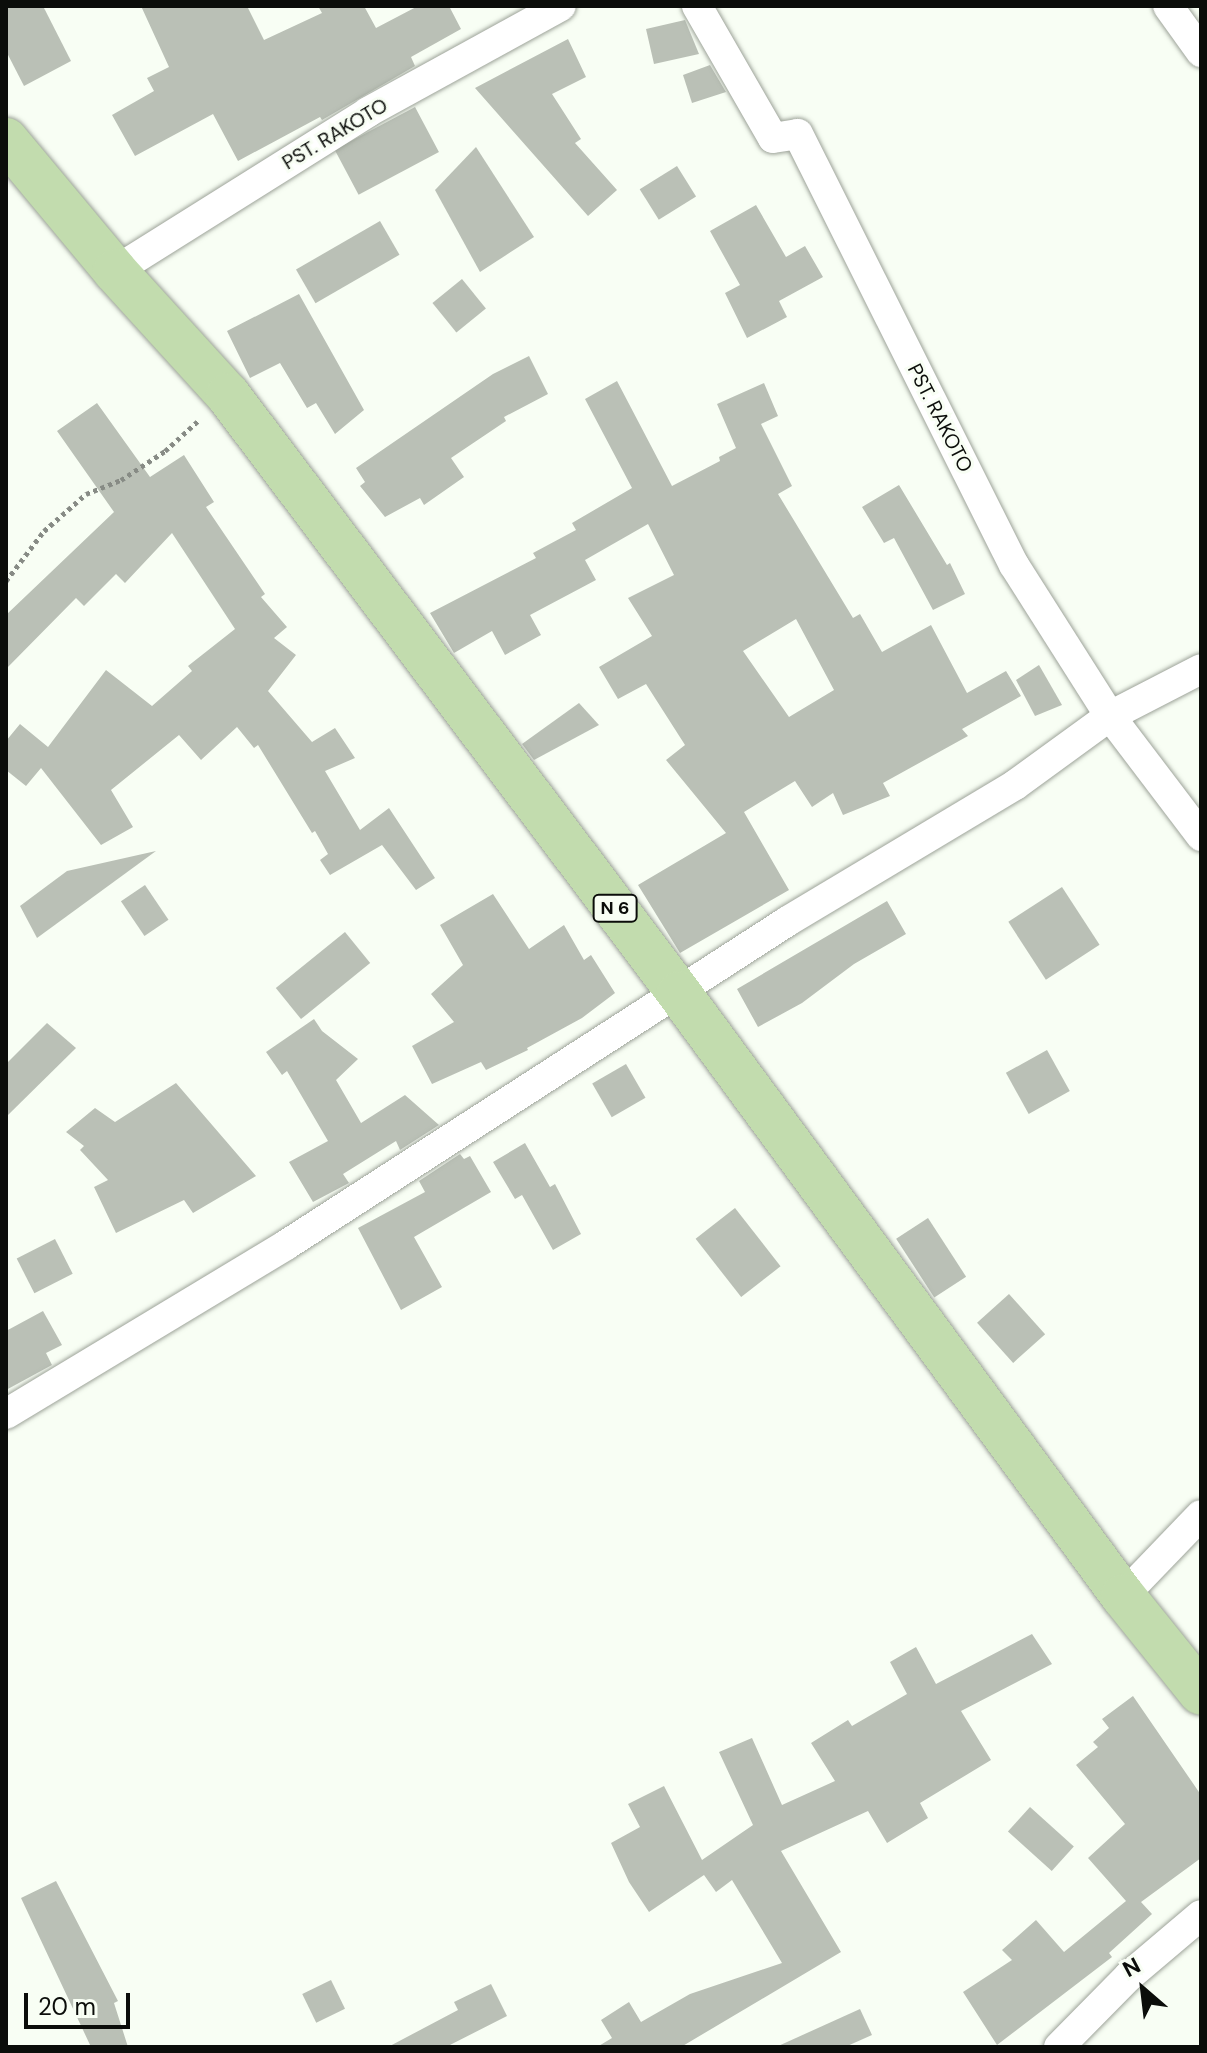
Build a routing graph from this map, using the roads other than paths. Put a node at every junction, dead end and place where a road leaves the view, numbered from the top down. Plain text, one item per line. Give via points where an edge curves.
1 (561, 6) edge
2 (697, 6) edge
3 (1168, 6) edge
4 (1201, 52) edge
5 (6, 140) edge
6 (115, 271) junction
7 (1201, 669) edge
8 (1110, 716) junction
9 (1201, 836) edge
10 (679, 993) junction
11 (6, 1414) edge
12 (1201, 1515) edge
13 (1123, 1596) junction
14 (1201, 1693) edge
15 (1201, 1915) edge
16 (1059, 2047) edge

1 - 6 street, PST. RAKOTO via 368,112
2 - 8 street, PST. RAKOTO via 773,138 798,134 1014,565
3 - 4 street
5 - 6 main road, N 6
6 - 10 main road, N 6 via 228,395
7 - 8 street
8 - 9 street, PST. RAKOTO
8 - 10 street via 1015,785
10 - 11 street via 286,1245
10 - 13 main road, N 6
12 - 13 street
13 - 14 main road, N 6
15 - 16 street via 1129,1976

